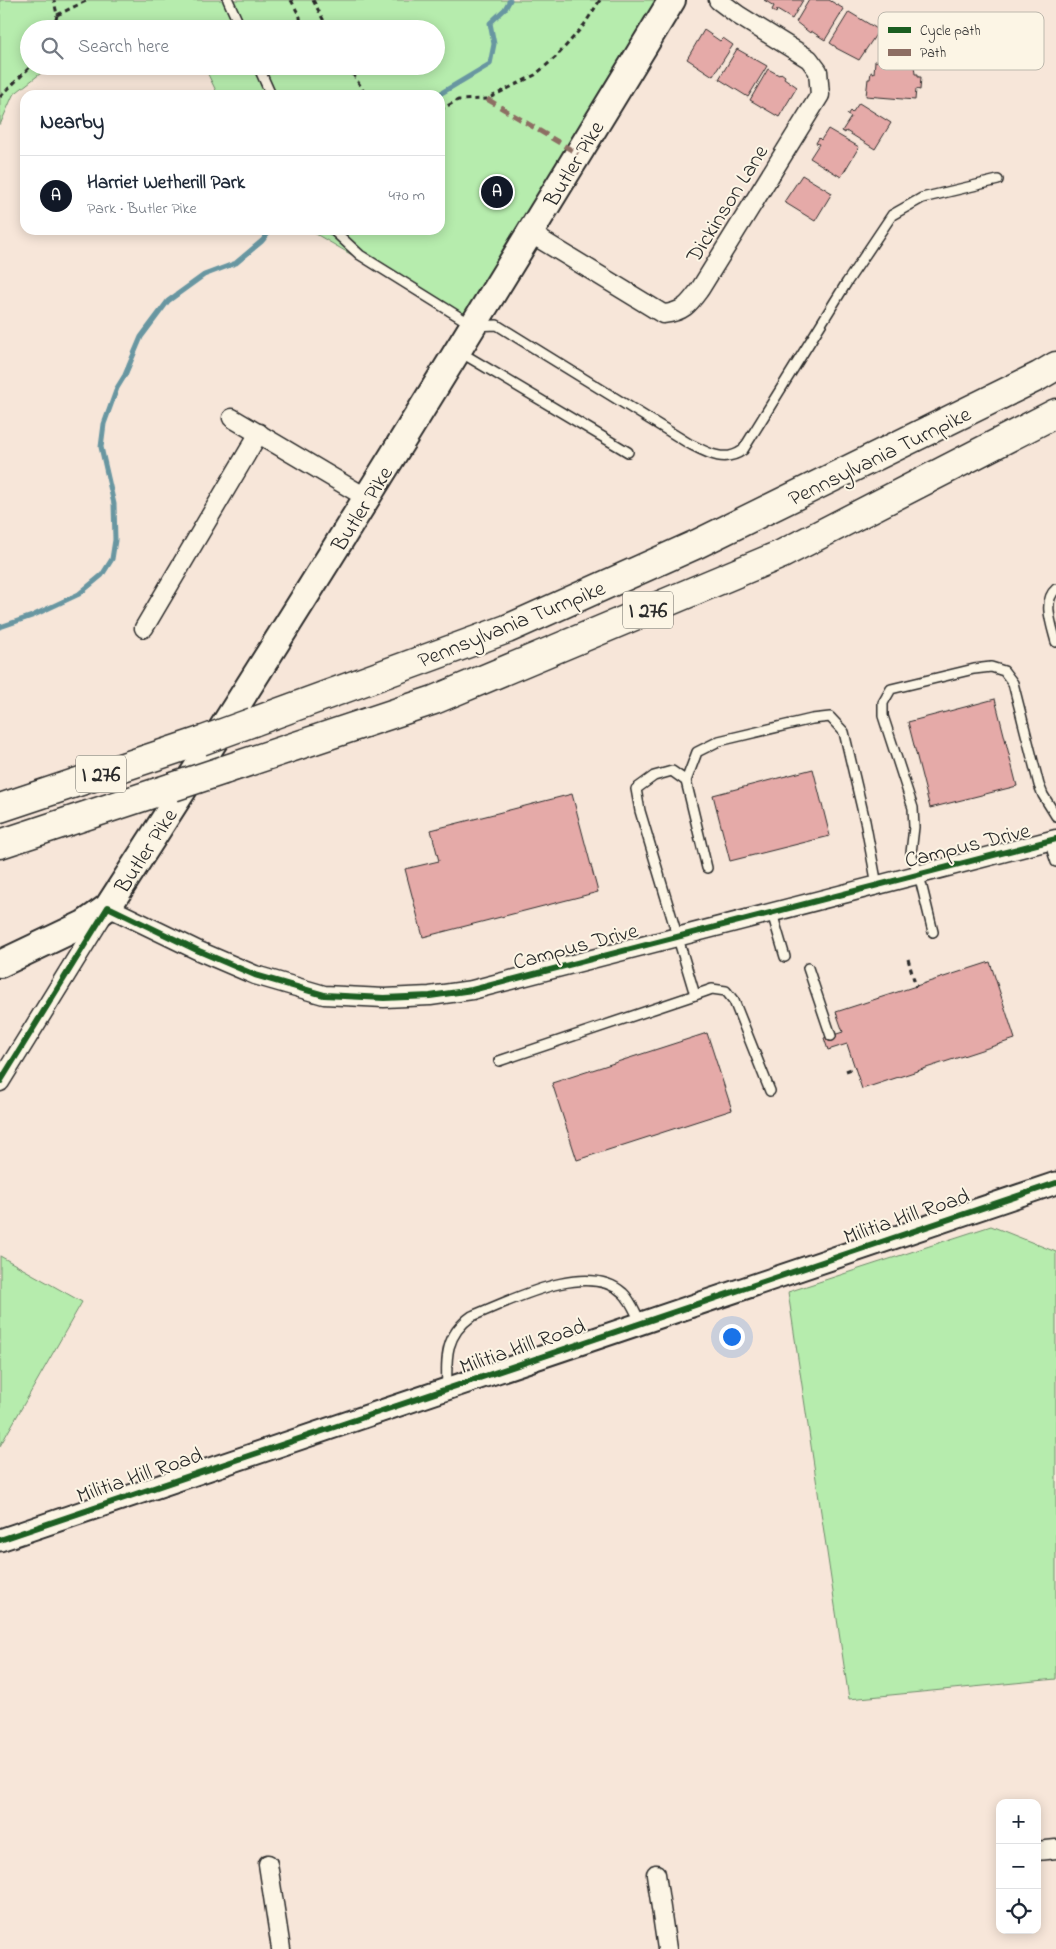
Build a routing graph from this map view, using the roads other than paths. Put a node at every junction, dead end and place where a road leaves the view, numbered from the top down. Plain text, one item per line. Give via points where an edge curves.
1 (228, 0) edge
2 (672, 0) edge
3 (718, 0) edge
4 (237, 20) edge
5 (262, 75) edge
6 (269, 90) edge
7 (998, 180) dead end
8 (530, 233) junction
9 (338, 235) edge
10 (474, 326) junction
11 (458, 351) junction
12 (1056, 366) edge
13 (1056, 413) edge
14 (232, 418) dead end
15 (258, 433) junction
16 (628, 452) dead end
17 (367, 498) junction
18 (1056, 589) edge
19 (144, 628) dead end
20 (1056, 642) edge
21 (686, 781) junction
22 (0, 808) edge
23 (1056, 816) edge
24 (1052, 840) edge
25 (0, 844) edge
26 (1056, 862) edge
27 (707, 868) dead end
28 (919, 875) junction
29 (877, 885) junction
30 (108, 907) junction
31 (772, 912) junction
32 (933, 932) dead end
33 (679, 936) junction
34 (785, 957) dead end
35 (0, 964) edge
36 (808, 968) dead end
37 (695, 995) junction
38 (831, 1036) dead end
39 (498, 1061) dead end
40 (0, 1082) edge
41 (770, 1091) dead end
42 (1056, 1183) edge
43 (641, 1323) junction
44 (447, 1389) junction
45 (0, 1540) edge
46 (1056, 1849) edge
47 (1041, 1851) edge
48 (268, 1864) dead end
49 (656, 1874) dead end
50 (281, 1949) edge
51 (668, 1949) edge

1 - 4 lane
2 - 8 main road, Butler Pike
3 - 8 street, Dickinson Lane via 809,59 818,72 820,95 690,303 676,313 663,314
5 - 6 lane
7 - 10 lane via 922,198 892,215 749,441 736,455 719,457 710,454 497,325
8 - 10 main road, Butler Pike
9 - 10 lane via 360,255
10 - 11 main road, Butler Pike
11 - 16 lane
11 - 17 main road, Butler Pike
12 - 22 highway, Pennsylvania Turnpike / I 276, bridge via 697,544 507,629 253,722
13 - 25 highway, Pennsylvania Turnpike / I 276, bridge via 782,554 434,700
14 - 15 street
15 - 17 street
15 - 19 street
17 - 30 main road, Butler Pike
18 - 20 lane via 1052,592 1048,614
21 - 27 lane
21 - 29 lane via 697,752 719,741 830,717 844,732
21 - 33 lane via 672,771 654,776 636,789
23 - 28 lane via 1041,790 1013,683 1004,672 991,667 974,669 891,689 883,703 883,716 913,808 911,853
24 - 26 lane
24 - 28 street, Campus Drive
28 - 29 street, Campus Drive
28 - 32 lane
29 - 31 street, Campus Drive
30 - 33 street, Campus Drive via 255,975 324,994 384,998 472,990
30 - 35 main road, Butler Pike via 84,924
30 - 40 street
31 - 33 street, Campus Drive
31 - 34 lane
33 - 37 lane
36 - 38 lane
37 - 39 lane
37 - 41 lane via 712,989 726,991 734,1001
42 - 43 street, Militia Hill Road
43 - 44 street, Militia Hill Road
43 - 44 lane via 624,1294 612,1286 585,1279 554,1284 472,1316 462,1323 448,1347
44 - 45 street, Militia Hill Road
46 - 47 street
48 - 50 street
49 - 51 street

